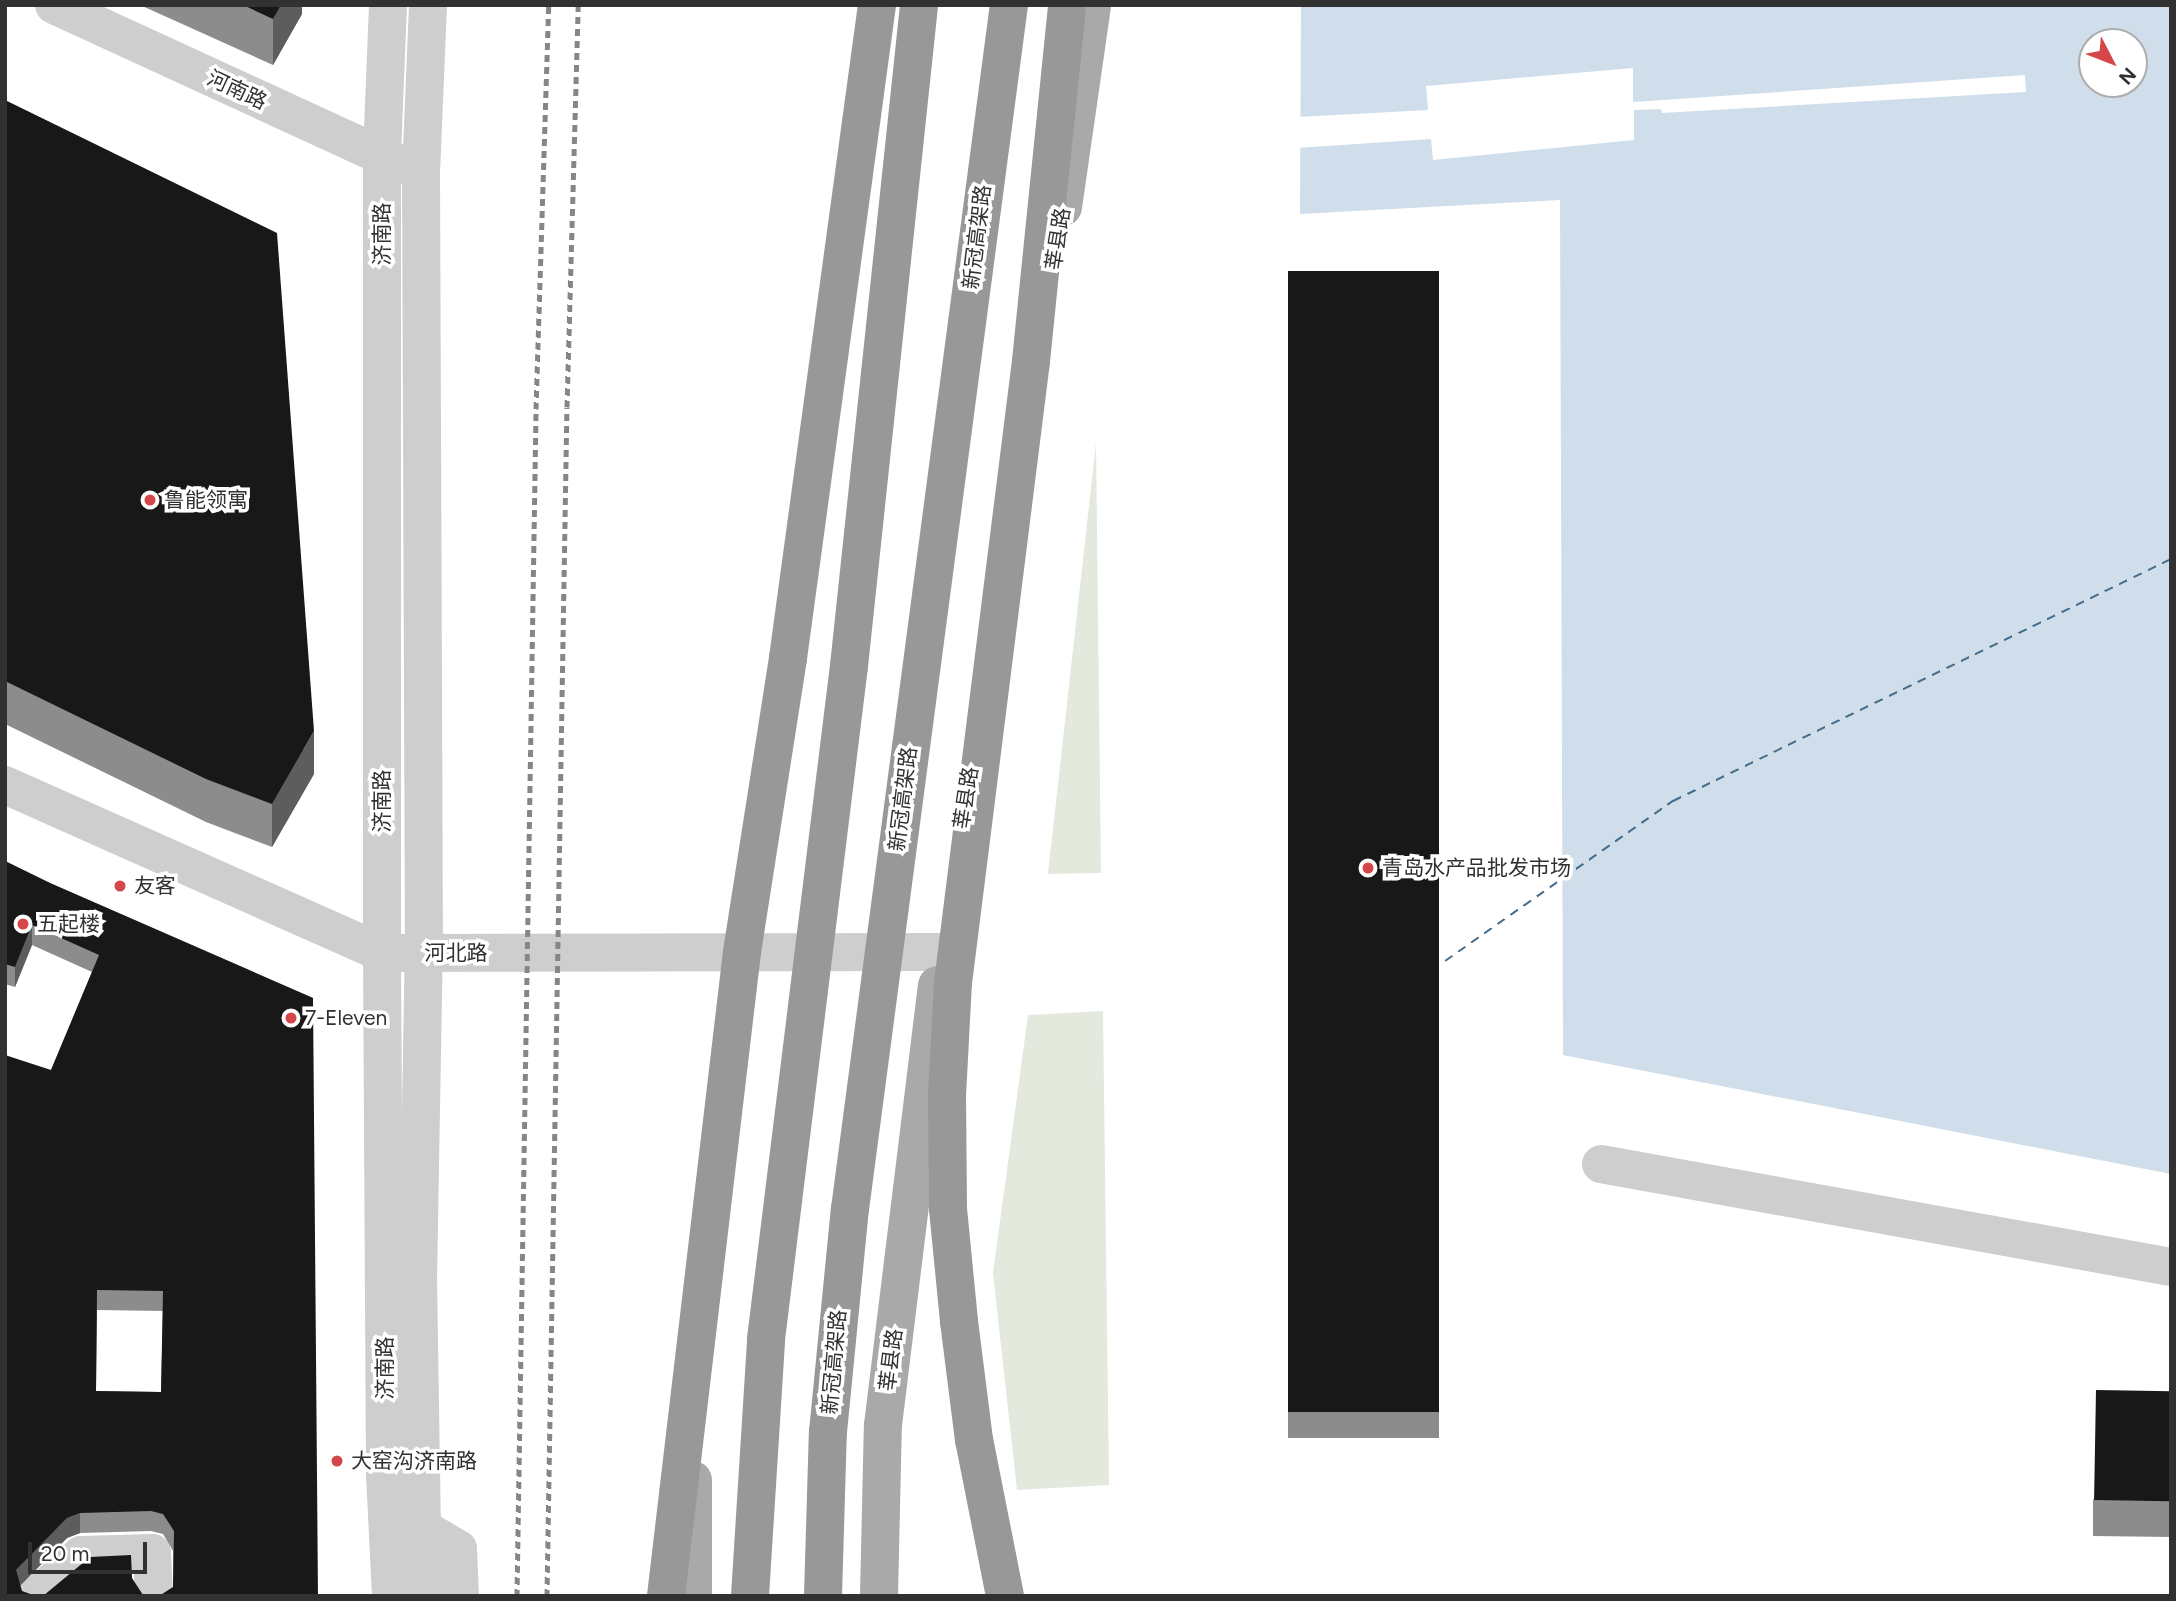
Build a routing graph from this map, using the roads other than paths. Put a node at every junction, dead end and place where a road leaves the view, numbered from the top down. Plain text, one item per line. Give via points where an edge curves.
1 (54, 5) edge
2 (388, 5) edge
3 (428, 5) edge
4 (869, 5) edge
5 (877, 5) edge
6 (919, 5) edge
7 (1009, 5) edge
8 (1067, 5) edge
9 (1092, 5) edge
10 (382, 157) junction
11 (421, 173) junction
12 (5, 785) edge
13 (941, 952) junction
14 (382, 953) junction
15 (424, 953) junction
16 (736, 954) junction
17 (1601, 1164) dead end
18 (2171, 1266) edge
19 (421, 1527) junction
20 (37, 1596) edge
21 (154, 1596) edge
22 (391, 1596) edge
23 (423, 1596) edge
24 (460, 1596) edge
25 (666, 1596) edge
26 (693, 1596) edge
27 (750, 1596) edge
28 (823, 1596) edge
29 (879, 1596) edge
30 (1005, 1596) edge

1 - 10 street, 河南路
2 - 10 street, 济南路
3 - 11 street, 济南路
4 - 16 main road
5 - 25 highway, bridge via 788,658 742,952
6 - 27 highway, bridge via 849,666 767,1325
7 - 28 highway, 新冠高架路, bridge via 850,1209 828,1432
8 - 30 highway, bridge via 1022,443 953,983 947,1096 948,1209 959,1321 974,1440
9 - 13 main road, 莘县路
10 - 11 street, 河南路
10 - 14 street, 济南路
11 - 15 street, 济南路
12 - 14 street, 河北路
13 - 16 street, 河北路
13 - 29 main road, 莘县路 via 883,1424
14 - 15 street, 河北路
14 - 22 street, 济南路 via 385,1474
15 - 16 street, 河北路
15 - 19 street, 济南路 via 418,1281
16 - 26 main road via 693,1445
17 - 18 street
19 - 23 street, 济南路
19 - 24 street via 458,1549
20 - 21 street via 81,1555 152,1553

